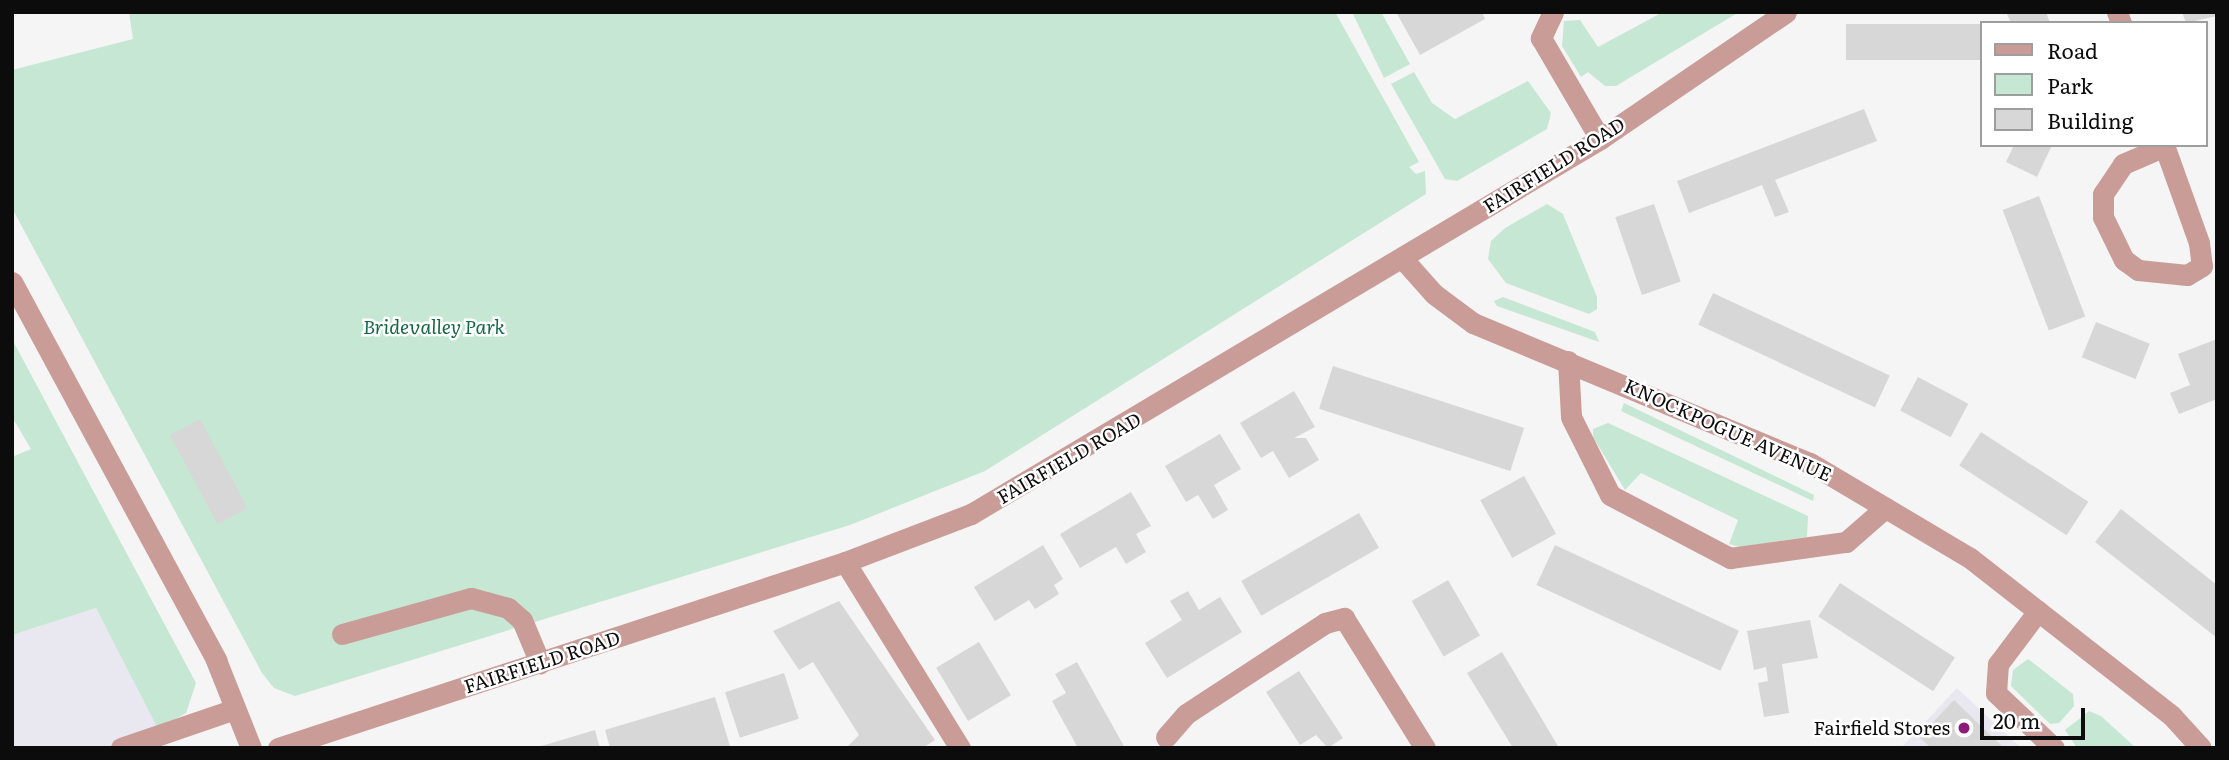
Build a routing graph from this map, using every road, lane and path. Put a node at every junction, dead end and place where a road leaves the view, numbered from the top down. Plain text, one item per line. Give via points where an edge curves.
1 (1553, 12) edge
2 (1786, 12) edge
3 (1600, 139) junction
4 (2162, 147) edge
5 (2164, 147) edge
6 (1402, 258) junction
7 (13, 286) edge
8 (1567, 361) junction
9 (1885, 508) junction
10 (845, 562) junction
11 (2038, 611) junction
12 (342, 634) dead end
13 (540, 663) junction
14 (235, 709) junction
15 (1166, 737) dead end
16 (121, 748) edge
17 (251, 748) edge
18 (278, 748) edge
19 (960, 748) edge
20 (1424, 748) edge
21 (2054, 748) edge
22 (2201, 748) edge

1 - 3 street via 1541,38
2 - 3 street, FAIRFIELD ROAD
3 - 6 street, FAIRFIELD ROAD
4 - 5 street via 2123,164 2103,194 2103,218 2124,260 2138,270 2187,275 2202,266 2199,243
6 - 8 street, KNOCKPOGUE AVENUE via 1434,294 1474,323
6 - 10 street, FAIRFIELD ROAD via 1023,488
7 - 14 street via 216,660
8 - 9 street, KNOCKPOGUE AVENUE via 1810,463
8 - 9 street via 1571,417 1610,495 1730,558 1846,542
9 - 11 street, KNOCKPOGUE AVENUE via 1970,558
10 - 13 street, FAIRFIELD ROAD
10 - 19 street
11 - 21 street via 1998,664 1996,693
11 - 22 street, KNOCKPOGUE AVENUE via 2172,716
12 - 13 street via 471,598 508,608 522,620
13 - 18 street, FAIRFIELD ROAD
14 - 16 street
14 - 17 street
15 - 20 street via 1186,714 1325,623 1345,618

